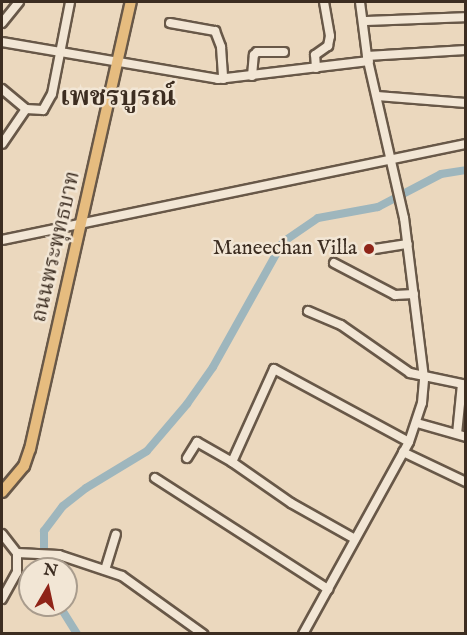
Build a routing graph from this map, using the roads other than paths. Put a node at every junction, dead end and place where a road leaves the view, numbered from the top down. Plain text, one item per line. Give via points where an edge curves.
1 (19, 2) edge
2 (70, 2) edge
3 (131, 2) edge
4 (324, 2) edge
5 (360, 2) edge
6 (465, 16) edge
7 (364, 21) junction
8 (2, 23) edge
9 (170, 23) dead end
10 (2, 42) edge
11 (465, 50) edge
12 (284, 52) dead end
13 (61, 54) junction
14 (368, 59) junction
15 (119, 61) junction
16 (316, 68) junction
17 (252, 76) junction
18 (223, 79) junction
19 (2, 89) edge
20 (377, 96) junction
21 (465, 103) edge
22 (26, 109) junction
23 (2, 144) edge
24 (465, 144) edge
25 (394, 159) junction
26 (83, 225) junction
27 (2, 240) edge
28 (408, 244) junction
29 (375, 249) dead end
30 (334, 263) dead end
31 (414, 294) junction
32 (308, 311) dead end
33 (424, 378) junction
34 (417, 423) junction
35 (461, 435) edge
36 (409, 442) junction
37 (403, 452) junction
38 (186, 458) dead end
39 (232, 462) junction
40 (155, 478) dead end
41 (465, 482) edge
42 (2, 492) edge
43 (2, 534) edge
44 (116, 535) dead end
45 (355, 539) junction
46 (17, 553) junction
47 (105, 570) junction
48 (328, 589) junction
49 (2, 599) edge
50 (202, 633) edge
51 (303, 633) edge

1 - 8 street
2 - 13 street
3 - 15 main road, ถนนพระพุทธบาท
4 - 16 street via 330,36 328,46 315,55
5 - 7 street
6 - 7 street
7 - 14 street
9 - 18 street via 215,31 221,47
10 - 13 street
11 - 14 street
12 - 17 street via 257,52
13 - 15 street
13 - 22 street via 52,94 43,110
14 - 16 street
14 - 20 street
15 - 18 street
15 - 26 main road, ถนนพระพุทธบาท
16 - 17 street
17 - 18 street
19 - 22 street
20 - 21 street
20 - 25 street
22 - 23 street
24 - 25 street
25 - 26 street
25 - 28 street
26 - 27 street
26 - 42 main road, ถนนพระพุทธบาท via 30,449 24,466
28 - 29 street
28 - 31 street
30 - 31 street via 395,295
31 - 33 street
32 - 33 street via 341,325 405,370
33 - 34 street
33 - 35 street via 465,386
34 - 35 street
34 - 36 street
36 - 37 street
36 - 39 street via 274,369
37 - 41 street
37 - 45 street
38 - 39 street via 197,442
39 - 45 street via 291,503
40 - 48 street
43 - 46 street
44 - 47 street
45 - 48 street
46 - 47 street via 59,555
46 - 49 street via 17,572
47 - 50 street via 122,576
48 - 51 street

